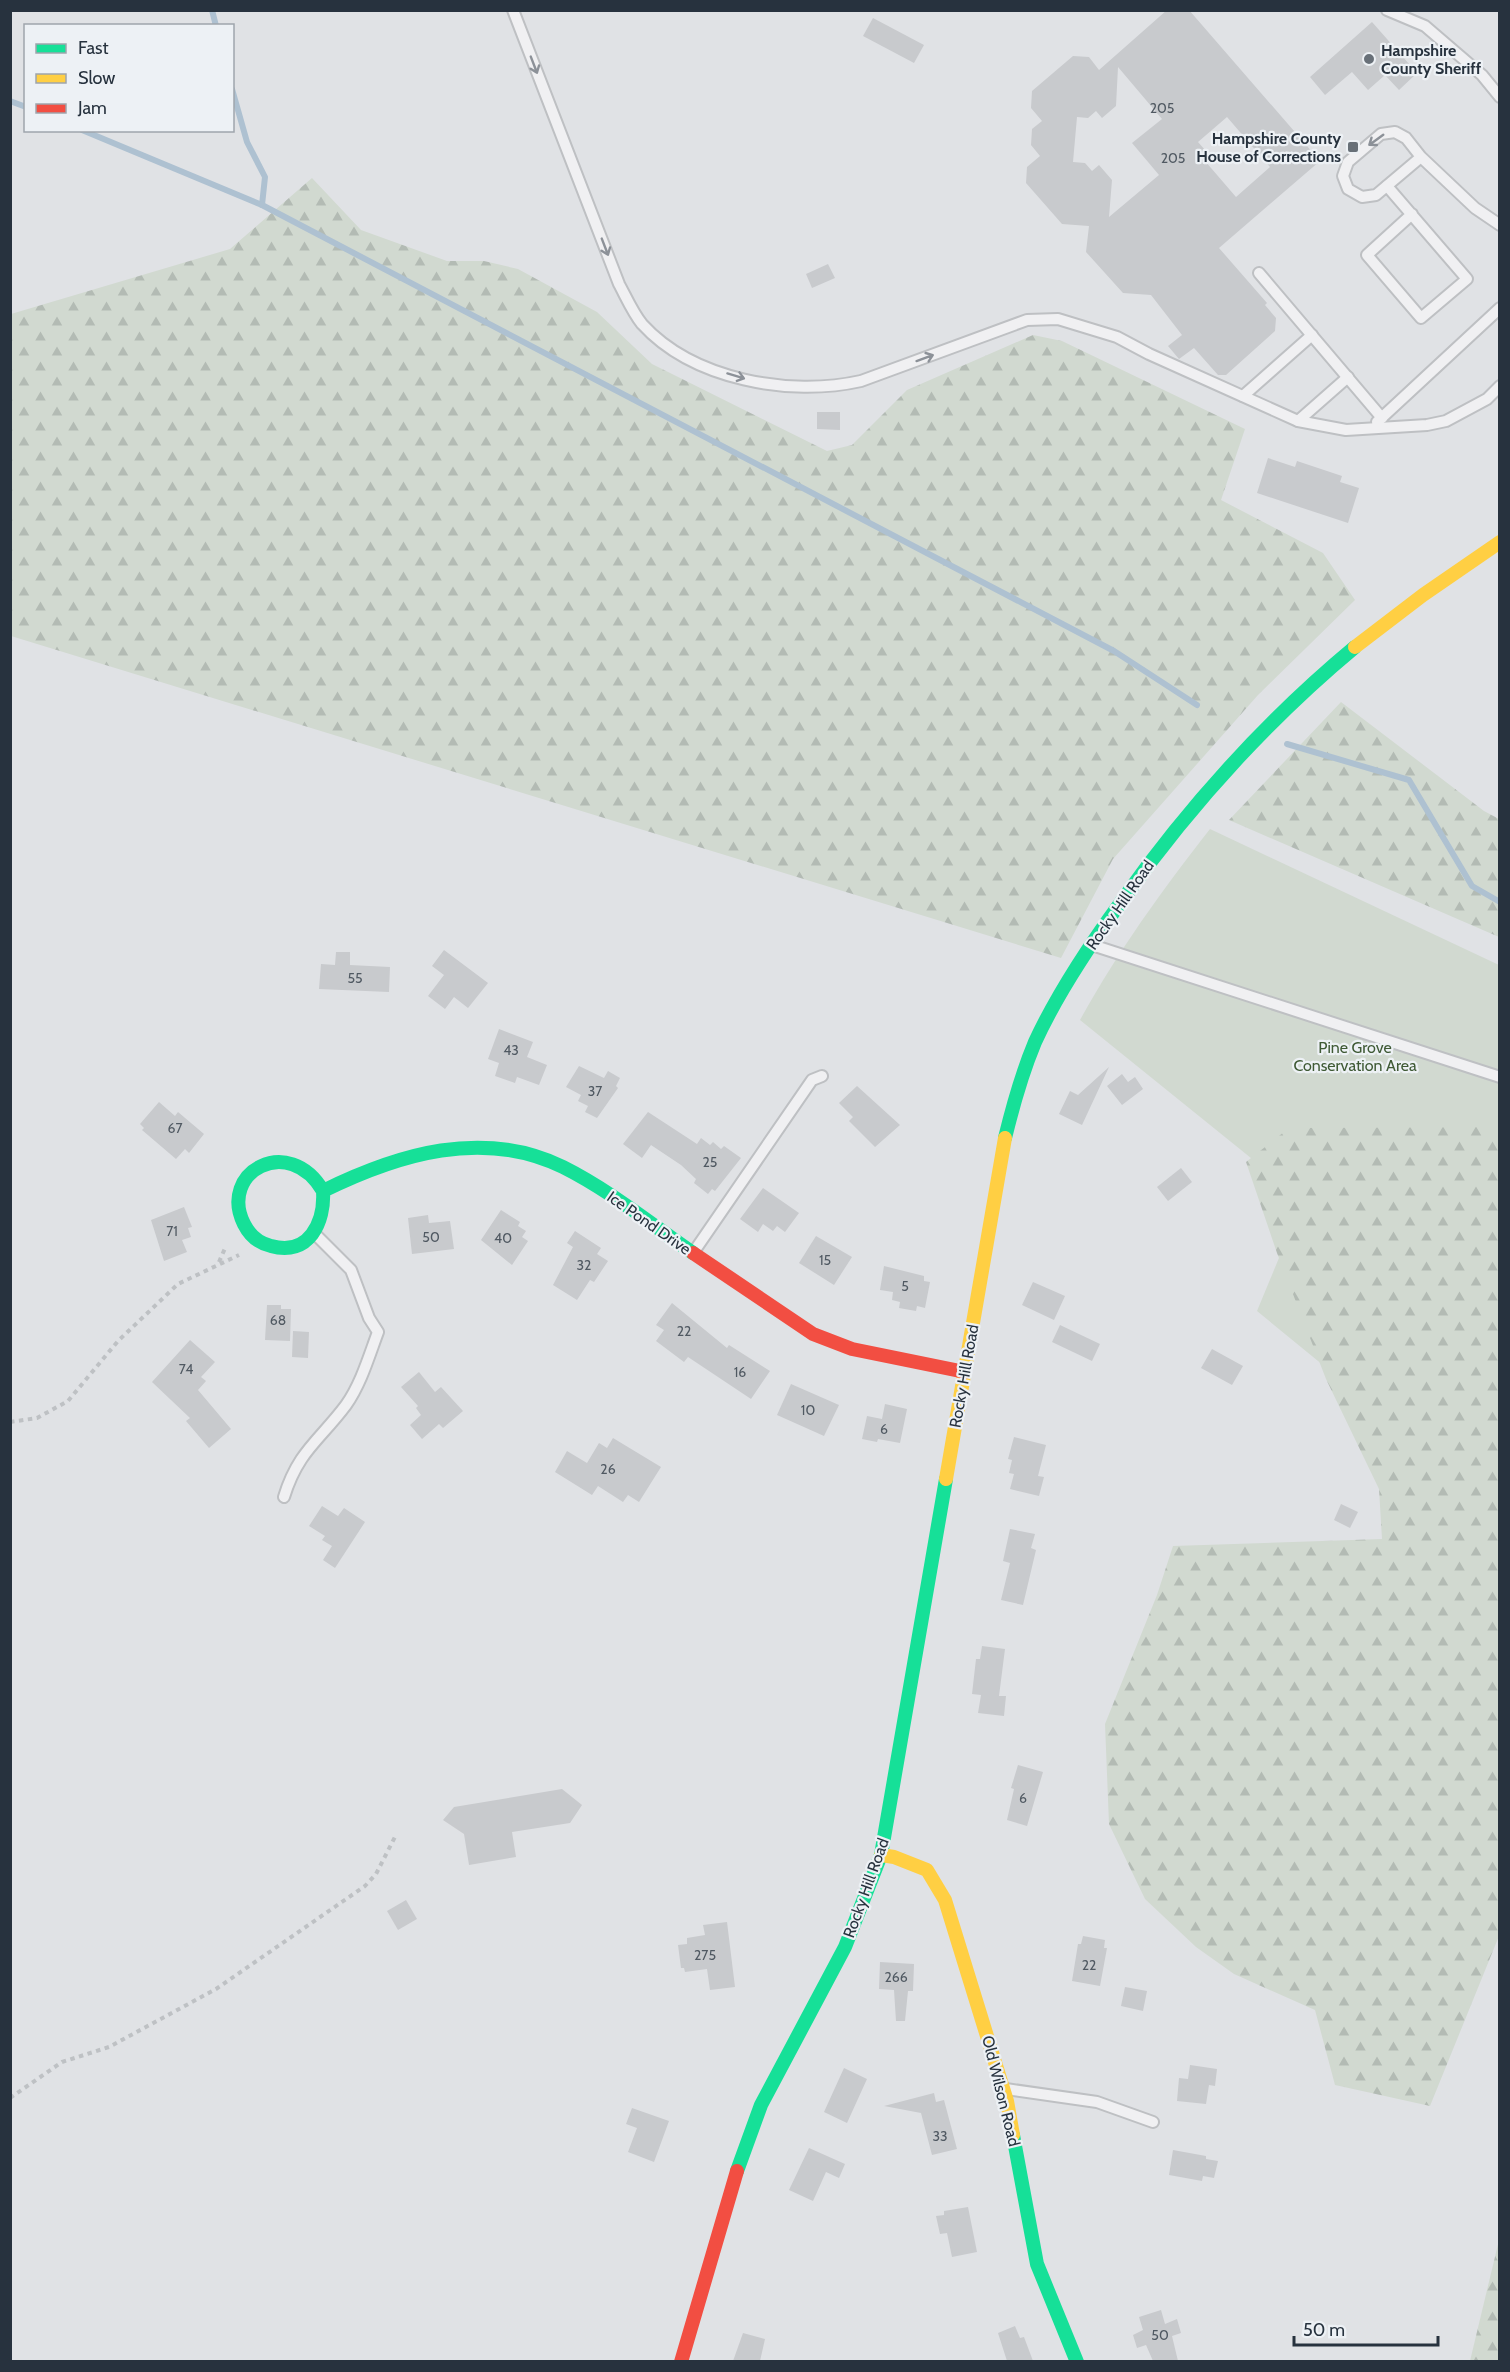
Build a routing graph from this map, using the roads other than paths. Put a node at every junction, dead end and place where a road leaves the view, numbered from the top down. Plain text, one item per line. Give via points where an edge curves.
1 (513, 10) edge
2 (1387, 10) edge
3 (1500, 97) edge
4 (1421, 157) junction
5 (1387, 186) junction
6 (1412, 214) junction
7 (1500, 225) edge
8 (1259, 273) dead end
9 (1500, 308) edge
10 (1312, 336) junction
11 (1348, 377) junction
12 (1500, 386) edge
13 (1243, 396) junction
14 (1382, 418) junction
15 (1298, 421) junction
16 (1369, 429) junction
17 (1500, 542) edge
18 (1091, 945) junction
19 (822, 1076) dead end
20 (1500, 1077) edge
21 (323, 1191) junction
22 (314, 1234) junction
23 (693, 1253) junction
24 (964, 1372) junction
25 (284, 1497) dead end
26 (881, 1855) junction
27 (1005, 2095) junction
28 (1153, 2122) dead end
29 (681, 2361) edge
30 (1077, 2361) edge

1 -> 13 lane via 619,284 641,323 670,349 696,363 743,378 801,387 837,387 1027,320 1058,319 1116,337
2 - 3 lane via 1425,26 1482,75
4 - 5 lane
4 -> 5 lane via 1406,138 1395,132 1381,134 1348,162 1343,177 1348,189 1362,198 1376,195
4 - 7 lane via 1475,208
5 - 6 lane
6 - 6 lane via 1467,279 1421,318 1367,255
8 - 10 lane
9 - 14 lane
10 - 11 lane
10 - 13 lane
11 - 14 lane
11 - 15 lane
12 - 16 lane via 1487,399 1446,421
13 - 15 lane
14 - 16 lane
15 - 16 lane via 1346,430
17 - 18 main road, Rocky Hill Road via 1351,650 1257,737 1178,826
18 - 20 lane
18 - 24 main road, Rocky Hill Road via 1041,1029 1015,1097 1002,1150
19 - 23 lane via 812,1080
21 - 22 main road via 324,1213
21 - 22 main road via 312,1173 293,1162 271,1162 252,1172 241,1190 239,1212 248,1232 264,1244 291,1247
21 - 23 main road, Ice Pond Drive via 366,1169 411,1153 456,1146 495,1148 540,1158 569,1170
22 - 25 lane via 351,1270 378,1332 352,1395 300,1460
23 - 24 main road, Ice Pond Drive via 813,1334 852,1349
24 - 26 main road, Rocky Hill Road
26 - 27 main road, Old Wilson Road via 927,1870 945,1900
26 - 29 main road, Rocky Hill Road via 845,1947 761,2105 727,2199
27 - 28 lane via 1016,2100 1034,2091 1097,2102
27 - 30 main road, Old Wilson Road via 1037,2264

